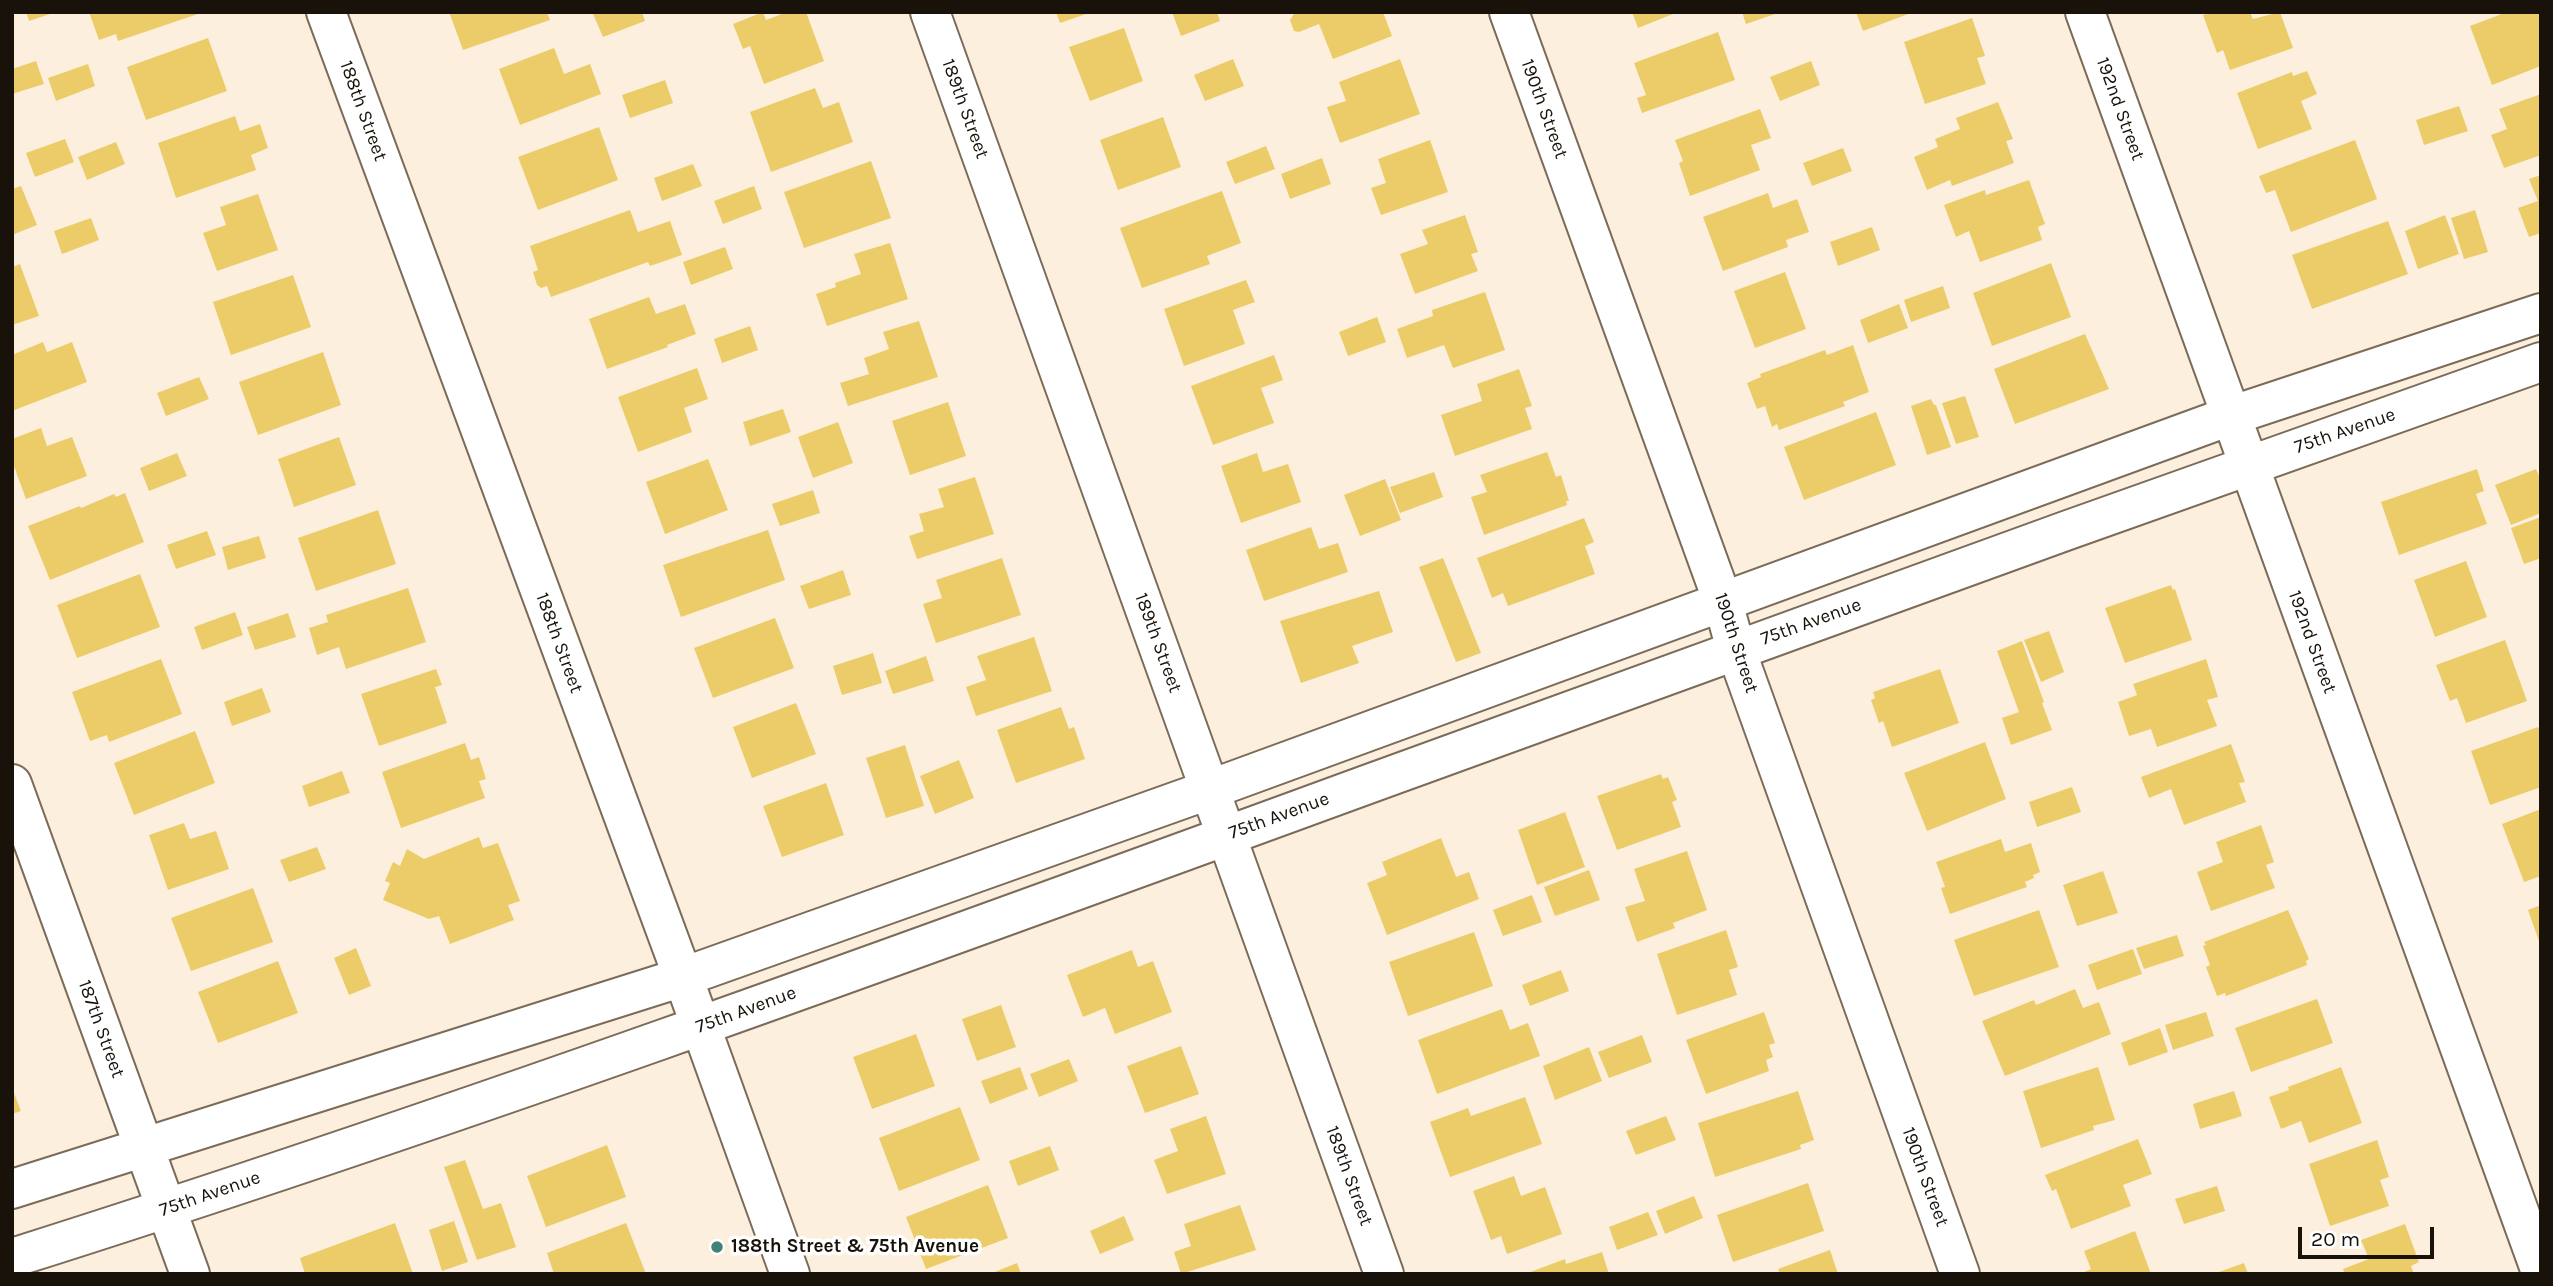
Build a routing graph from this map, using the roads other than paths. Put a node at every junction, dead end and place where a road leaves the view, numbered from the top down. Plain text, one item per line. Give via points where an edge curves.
1 (326, 12) edge
2 (930, 12) edge
3 (1509, 12) edge
4 (2085, 12) edge
5 (2541, 313) edge
6 (2541, 362) edge
7 (2230, 416) junction
8 (2248, 466) junction
9 (1723, 602) junction
10 (1736, 650) junction
11 (12, 784) edge
12 (1211, 789) junction
13 (1227, 835) junction
14 (683, 977) junction
15 (701, 1027) junction
16 (144, 1148) junction
17 (12, 1189) edge
18 (166, 1209) junction
19 (12, 1258) edge
20 (2541, 1272) edge
21 (190, 1274) edge
22 (790, 1274) edge
23 (1384, 1274) edge
24 (1960, 1274) edge

1 - 14 street, 188th Street
2 - 12 street, 189th Street
3 - 9 street, 190th Street
4 - 7 street, 192nd Street
5 - 7 street
6 - 8 street, 75th Avenue
7 - 8 street, 192nd Street
7 - 9 street
8 - 10 street, 75th Avenue
8 - 20 street, 192nd Street
9 - 10 street, 190th Street
9 - 12 street
10 - 13 street, 75th Avenue
10 - 24 street, 190th Street
11 - 16 street, 187th Street
12 - 13 street, 189th Street
12 - 14 street
13 - 15 street, 75th Avenue
13 - 23 street, 189th Street
14 - 15 street, 188th Street
14 - 16 street
15 - 18 street, 75th Avenue
15 - 22 street, 188th Street
16 - 17 street
16 - 18 street, 187th Street
18 - 19 street, 75th Avenue
18 - 21 street, 187th Street

